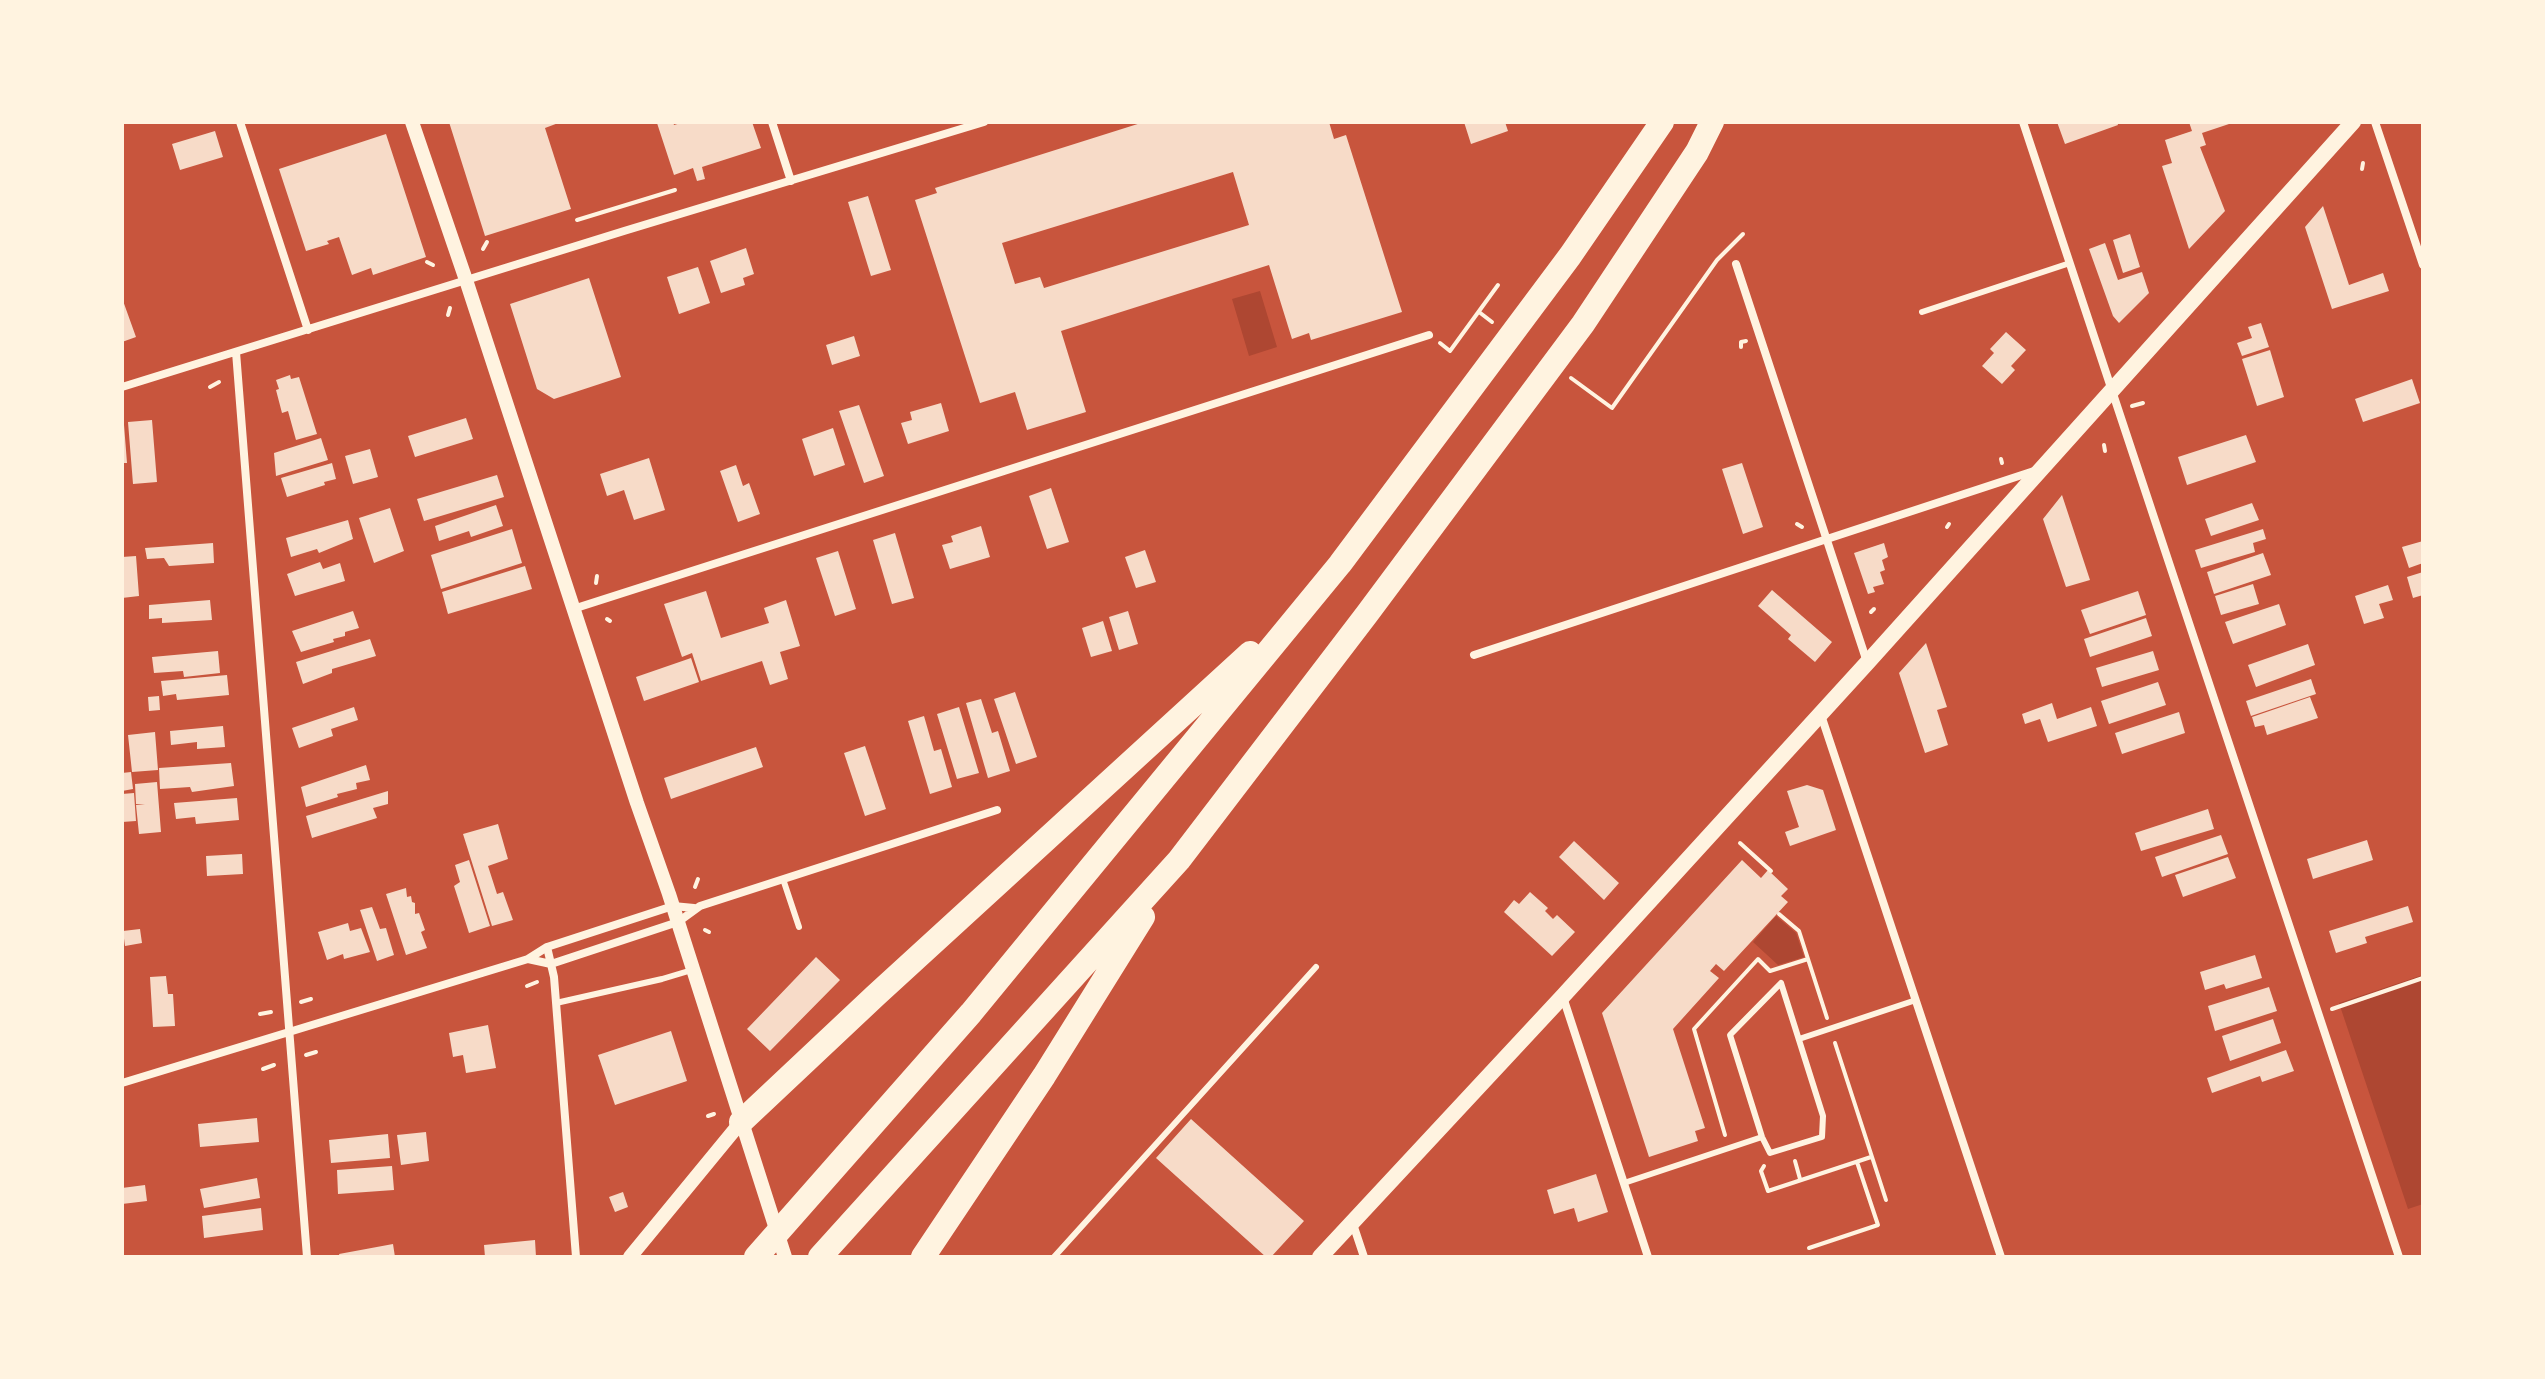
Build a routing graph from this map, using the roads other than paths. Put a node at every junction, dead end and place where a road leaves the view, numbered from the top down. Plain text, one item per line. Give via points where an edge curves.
1 (240, 122) edge
2 (412, 122) edge
3 (772, 122) edge
4 (984, 122) edge
5 (1662, 122) edge
6 (1712, 122) edge
7 (2023, 122) edge
8 (2353, 122) edge
9 (2375, 122) edge
10 (791, 181) junction
11 (2070, 263) junction
12 (1736, 264) dead end
13 (2423, 265) edge
14 (466, 280) junction
15 (1922, 312) dead end
16 (308, 330) junction
17 (1429, 335) dead end
18 (236, 352) junction
19 (122, 387) edge
20 (2112, 390) junction
21 (2042, 468) junction
22 (1826, 539) junction
23 (1340, 564) junction
24 (573, 609) junction
25 (1474, 655) dead end
26 (1867, 663) junction
27 (1821, 712) junction
28 (997, 810) dead end
29 (1179, 860) junction
30 (783, 879) junction
31 (673, 906) junction
32 (694, 908) junction
33 (678, 922) junction
34 (799, 927) dead end
35 (547, 947) junction
36 (528, 959) junction
37 (551, 964) junction
38 (1316, 967) dead end
39 (693, 969) junction
40 (1563, 996) junction
41 (1916, 1000) junction
42 (556, 1003) junction
43 (288, 1032) junction
44 (1799, 1039) junction
45 (122, 1083) edge
46 (741, 1122) junction
47 (1762, 1137) junction
48 (1624, 1183) junction
49 (1352, 1221) junction
50 (307, 1257) edge
51 (576, 1257) edge
52 (630, 1257) edge
53 (756, 1257) edge
54 (785, 1257) edge
55 (820, 1257) edge
56 (923, 1257) edge
57 (1054, 1257) edge
58 (1320, 1257) edge
59 (1364, 1257) edge
60 (1648, 1257) edge
61 (2001, 1257) edge
62 (2399, 1257) edge

1 - 16 street
2 - 14 street
3 - 10 street
4 - 10 street
5 - 23 highway via 1570,256
6 - 29 highway via 1583,324
7 - 11 street
8 - 20 main road
9 - 13 street
10 - 14 street
11 - 15 lane
11 - 20 street
12 - 22 street
14 - 16 street
14 - 24 street
16 - 18 street
17 - 24 street
18 - 19 street
18 - 43 street
20 - 21 main road
20 - 62 street
21 - 22 street
21 - 26 main road
22 - 25 street
22 - 26 street
23 - 46 highway via 1240,664
23 - 53 highway via 971,1013
24 - 31 street
26 - 27 main road
27 - 40 main road
27 - 41 street
28 - 30 street
29 - 55 highway
29 - 56 highway
30 - 32 street
30 - 34 lane
31 - 32 street
31 - 33 street
31 - 35 street
32 - 33 street
33 - 37 street
33 - 39 street
35 - 36 street
35 - 37 street
36 - 37 street
36 - 43 street
37 - 42 street
38 - 57 lane
39 - 42 lane
39 - 46 street
40 - 48 street
40 - 49 main road
41 - 44 lane
41 - 61 street
42 - 51 street
43 - 45 street
43 - 50 street
44 - 47 lane via 1823,1116 1822,1137 1770,1153
44 - 47 lane via 1781,983 1730,1035
46 - 52 street
46 - 54 street
47 - 48 lane
48 - 60 street
49 - 58 main road
49 - 59 street

